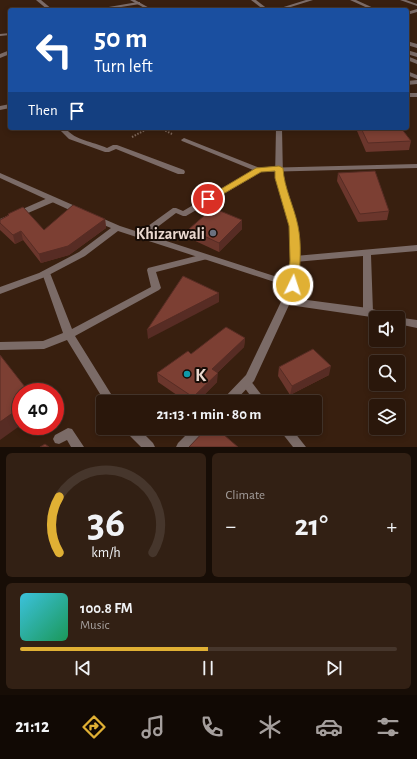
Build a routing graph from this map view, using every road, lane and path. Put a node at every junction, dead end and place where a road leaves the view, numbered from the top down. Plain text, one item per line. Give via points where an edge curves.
1 (38, 0) edge
2 (132, 0) edge
3 (253, 0) edge
4 (310, 0) edge
5 (352, 0) edge
6 (402, 0) edge
7 (138, 4) junction
8 (417, 5) edge
9 (48, 8) edge
10 (108, 8) edge
11 (147, 8) edge
12 (263, 8) edge
13 (283, 8) edge
14 (371, 8) edge
15 (63, 130) edge
16 (279, 130) edge
17 (184, 140) dead end
18 (417, 166) edge
19 (279, 168) junction
20 (259, 170) junction
21 (181, 172) dead end
22 (0, 175) edge
23 (53, 199) junction
24 (0, 222) edge
25 (117, 228) junction
26 (140, 236) junction
27 (417, 248) edge
28 (367, 254) junction
29 (204, 256) junction
30 (295, 260) junction
31 (46, 273) junction
32 (293, 285) junction
33 (0, 291) edge
34 (287, 301) junction
35 (368, 312) joint
36 (405, 321) edge
37 (417, 324) edge
38 (69, 335) junction
39 (0, 346) edge
40 (246, 383) junction
41 (107, 395) edge
42 (234, 395) edge
43 (256, 395) edge
44 (137, 435) edge
45 (194, 435) edge
46 (290, 435) edge
47 (59, 439) dead end
48 (78, 447) edge
49 (149, 447) edge
50 (182, 447) edge
51 (300, 447) edge

1 - 9 street
2 - 7 street
3 - 12 street
4 - 13 street
5 - 14 street
6 - 8 street
7 - 10 street
7 - 11 street
15 - 21 street via 83,144 107,151 115,146
16 - 19 street
17 - 20 street
18 - 19 street
19 - 20 street
19 - 30 street via 279,178 294,226
20 - 26 street via 183,214 176,210
22 - 23 street
23 - 24 street
23 - 25 street
25 - 26 street
25 - 31 street via 82,254
26 - 29 street
27 - 28 street
28 - 30 street
28 - 35 street
29 - 32 street
29 - 38 street via 151,270 156,288
30 - 32 street
31 - 33 street
31 - 38 street
32 - 34 street
34 - 35 street
34 - 40 street
36 - 37 street
38 - 39 street via 44,345
38 - 41 street
40 - 42 street
40 - 43 street
44 - 49 street
45 - 50 street
46 - 51 street
47 - 48 street via 68,433

